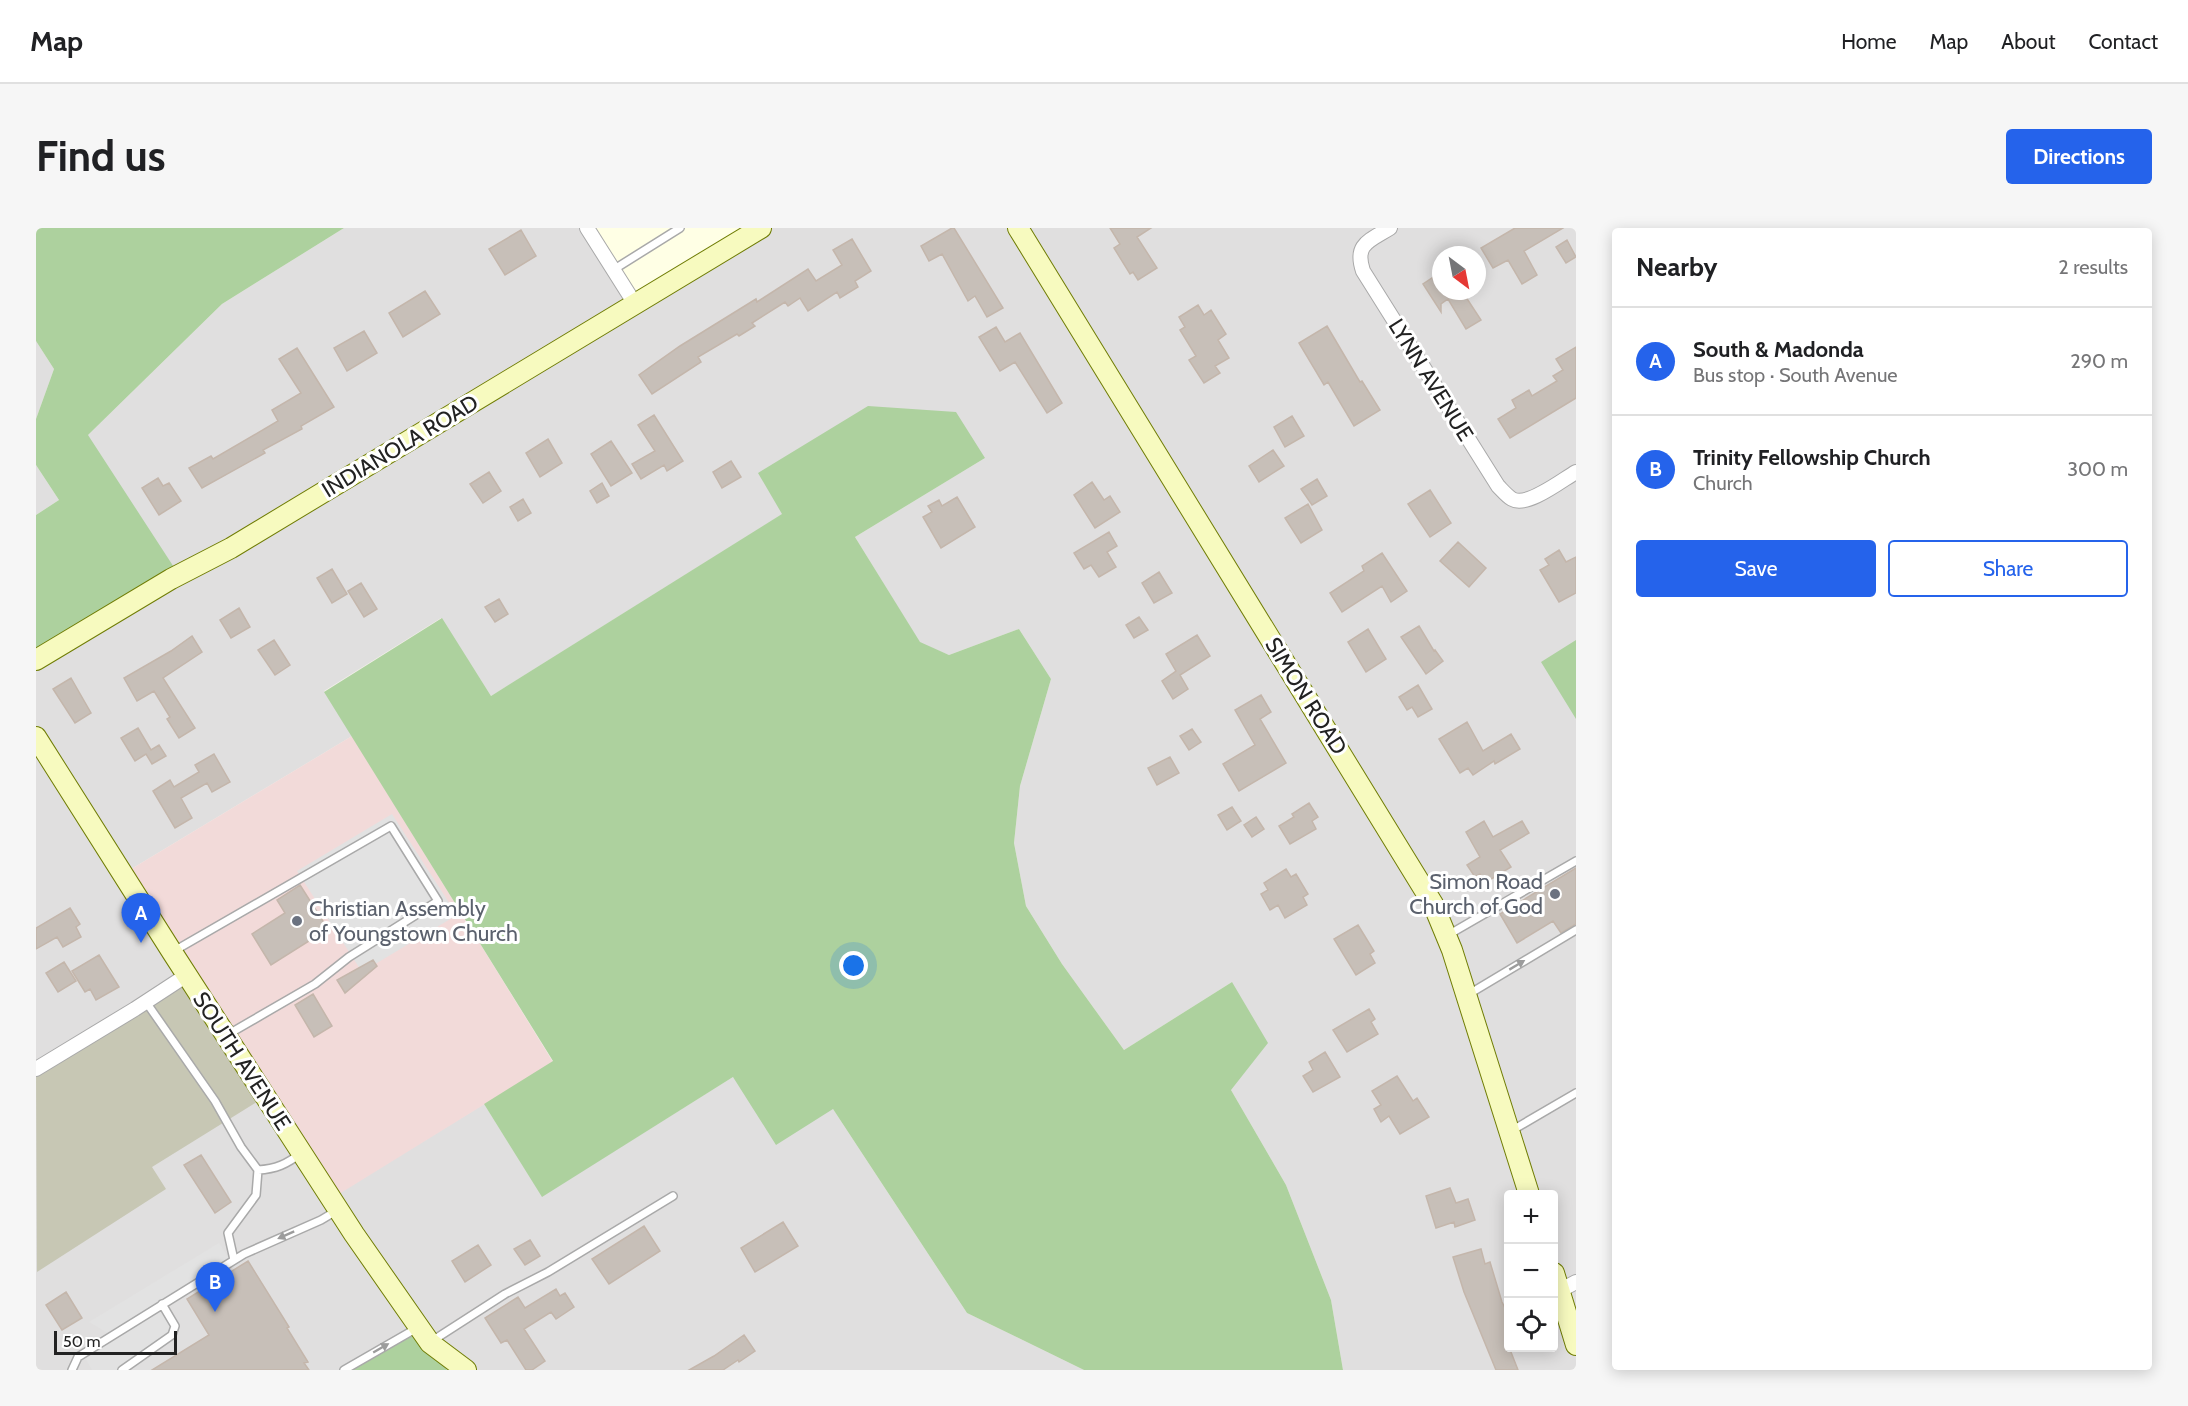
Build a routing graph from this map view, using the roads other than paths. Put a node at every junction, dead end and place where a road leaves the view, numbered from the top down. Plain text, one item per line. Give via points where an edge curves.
1 (680, 228) edge
2 (1018, 228) edge
3 (1390, 228) edge
4 (591, 229) edge
5 (749, 231) edge
6 (613, 270) junction
7 (635, 304) junction
8 (1576, 472) edge
9 (36, 660) edge
10 (36, 736) edge
11 (1576, 861) edge
12 (1576, 930) edge
13 (1447, 936) junction
14 (172, 952) junction
15 (187, 975) junction
16 (1466, 995) junction
17 (146, 1002) junction
18 (226, 1036) junction
19 (36, 1069) edge
20 (1576, 1093) edge
21 (1509, 1132) junction
22 (301, 1153) junction
23 (258, 1170) junction
24 (1528, 1190) edge
25 (673, 1196) dead end
26 (338, 1209) junction
27 (234, 1260) junction
28 (1563, 1282) edge
29 (162, 1304) junction
30 (424, 1335) junction
31 (1576, 1345) edge
32 (72, 1370) edge
33 (122, 1370) edge
34 (344, 1370) edge
35 (447, 1370) edge
36 (465, 1370) edge

1 - 6 lane
2 - 13 street, SIMON ROAD via 1418,877
3 - 8 street, LYNN AVENUE via 1360,250 1363,271 1498,486 1512,499 1523,502
4 - 6 street
5 - 7 street, INDIANOLA ROAD
6 - 7 street
7 - 9 street, INDIANOLA ROAD via 231,548 171,579
10 - 14 street, SOUTH AVENUE
11 - 13 lane
16 -> 12 lane
13 - 16 street, SIMON ROAD
14 - 15 street, SOUTH AVENUE
14 - 18 lane via 391,826 438,901 349,957 315,984
15 - 17 street
15 - 18 street, SOUTH AVENUE
16 - 21 street, SIMON ROAD
17 - 19 street
17 - 23 lane
18 - 22 street, SOUTH AVENUE
20 - 21 lane
21 - 24 street, SIMON ROAD
22 - 23 lane via 274,1169
22 - 26 street, SOUTH AVENUE
23 - 27 lane via 256,1196 228,1233
25 - 30 lane via 548,1272
26 -> 27 lane
26 - 30 street, SOUTH AVENUE
27 - 29 lane
28 - 31 street
29 - 32 lane via 78,1357
29 - 33 lane via 175,1326 172,1335
34 -> 30 lane
30 - 35 street
30 - 36 street, SOUTH AVENUE

